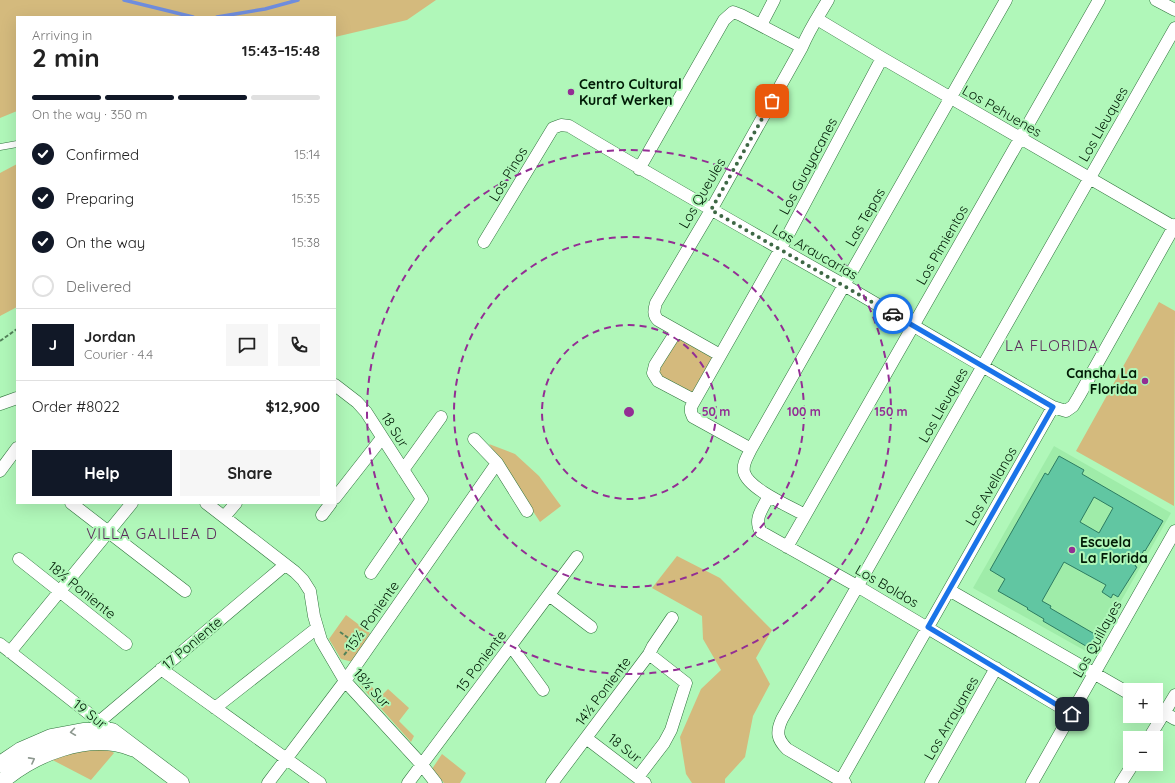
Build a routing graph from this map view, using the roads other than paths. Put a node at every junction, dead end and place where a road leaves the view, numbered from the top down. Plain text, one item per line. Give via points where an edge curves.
1 (774, 0) edge
2 (828, 0) edge
3 (1006, 0) edge
4 (1099, 0) edge
5 (1156, 0) edge
6 (1175, 10) edge
7 (817, 19) junction
8 (761, 24) junction
9 (1175, 28) edge
10 (802, 47) junction
11 (882, 58) junction
12 (950, 98) junction
13 (561, 125) joint
14 (1020, 138) junction
15 (16, 144) edge
16 (0, 147) edge
17 (639, 169) junction
18 (1089, 179) junction
19 (711, 210) junction
20 (1174, 226) edge
21 (484, 242) dead end
22 (780, 250) junction
23 (844, 285) junction
24 (913, 326) junction
25 (676, 332) junction
26 (720, 355) junction
27 (982, 367) junction
28 (336, 386) edge
29 (16, 398) edge
30 (694, 400) junction
31 (0, 404) edge
32 (1053, 407) junction
33 (441, 417) dead end
34 (382, 438) junction
35 (474, 438) dead end
36 (16, 449) edge
37 (751, 449) junction
38 (497, 463) junction
39 (403, 470) junction
40 (0, 471) edge
41 (770, 496) junction
42 (336, 497) edge
43 (72, 504) edge
44 (131, 504) edge
45 (207, 504) edge
46 (235, 504) edge
47 (330, 504) edge
48 (527, 511) dead end
49 (322, 515) dead end
50 (805, 515) junction
51 (224, 517) junction
52 (1175, 531) edge
53 (109, 532) junction
54 (787, 547) junction
55 (577, 557) dead end
56 (19, 559) dead end
57 (285, 565) junction
58 (371, 573) dead end
59 (857, 586) junction
60 (949, 590) junction
61 (60, 591) junction
62 (185, 592) dead end
63 (549, 595) junction
64 (672, 618) dead end
65 (591, 627) dead end
66 (928, 627) junction
67 (317, 628) junction
68 (126, 644) dead end
69 (511, 646) junction
70 (3, 647) edge
71 (649, 654) junction
72 (996, 668) junction
73 (161, 669) junction
74 (1094, 674) junction
75 (345, 681) junction
76 (543, 690) dead end
77 (1123, 690) edge
78 (1175, 695) edge
79 (215, 708) junction
80 (1072, 714) junction
81 (1165, 714) edge
82 (100, 721) junction
83 (112, 731) junction
84 (1154, 731) edge
85 (586, 738) junction
86 (137, 750) junction
87 (286, 759) junction
88 (0, 764) edge
89 (422, 764) junction
90 (1129, 771) edge
91 (641, 780) edge
92 (843, 782) edge
93 (0, 783) edge
94 (181, 783) edge
95 (268, 783) edge
96 (320, 783) edge
97 (408, 783) edge
98 (436, 783) edge
99 (552, 783) edge
100 (931, 783) edge
101 (1032, 783) edge
102 (1121, 783) edge

1 - 8 street
2 - 7 street, Los Queules
3 - 12 street, Las Tepas
4 - 14 street, Los Pimientos
5 - 6 street
7 - 10 street, Los Queules
7 - 11 street, Los Pehuenes
8 - 10 street
8 - 17 street via 732,12 724,20
9 - 18 street, Los Lleuques
10 - 19 street, Los Queules
11 - 12 street, Los Pehuenes
11 - 22 street, Los Guayacanes
12 - 14 street, Los Pehuenes
12 - 23 street, Las Tepas
13 - 17 street, Las Araucarias via 569,126
13 - 21 street, Los Pinos via 553,128
14 - 18 street, Los Pehuenes
14 - 24 street, Los Pimientos
15 - 16 lane
17 - 19 street, Las Araucarias
18 - 20 street, Los Pehuenes
18 - 27 street, Los Lleuques
19 - 22 street, Las Araucarias
19 - 25 street, Los Queules via 656,303 655,317
20 - 32 street via 1073,406 1066,411
22 - 23 street, Las Araucarias
22 - 26 street, Los Guayacanes
23 - 24 street, Las Araucarias
23 - 37 street, Las Tepas
24 - 27 street, Las Araucarias
24 - 50 street, Los Pimientos
25 - 26 street, Los Queules
25 - 30 street via 655,365 653,373 658,381
26 - 30 street, Los Guayacanes
27 - 32 street, Las Araucarias
27 - 59 street, Los Lleuques
28 - 34 street, 18 Sur via 366,412
29 - 31 street
30 - 37 street, Los Guayacanes via 691,406 693,417
32 - 60 street, Los Avellanos
33 - 39 street
34 - 39 street, 18 Sur
34 - 42 street
35 - 38 street
36 - 40 street
37 - 41 street, Las Tepas via 744,464 744,472 751,484
38 - 48 street
38 - 75 street, 15½ Poniente
39 - 58 street, 18 Sur via 422,499
41 - 50 street
41 - 54 street, Los Boldos via 758,517 757,526 761,532
43 - 53 street
44 - 53 street
45 - 51 street, 18½ Sur
46 - 51 street
47 - 49 street
50 - 54 street, Los Pimientos
51 - 57 street, 18½ Sur
52 - 74 street, Los Quillayes
53 - 61 street
53 - 62 street
54 - 59 street, Los Boldos
55 - 63 street, 15 Poniente
56 - 61 street, 18½ Poniente
57 - 67 street, 18½ Sur via 299,576 310,591
57 - 73 street, 17 Poniente
59 - 66 street, Los Boldos
59 - 92 street, Los Lleuques via 778,728 780,742 787,749
60 - 66 street, Los Avellanos
60 - 74 street
61 - 68 street, 18½ Poniente
61 - 70 street
63 - 65 street
63 - 69 street, 15 Poniente
64 - 71 street
66 - 72 street, Los Boldos
66 - 92 street, Los Avellanos
67 - 75 street, 18½ Sur via 321,640
67 - 79 street
69 - 76 street
69 - 89 street, 15 Poniente
70 - 82 street, 19 Sur
71 - 85 street, 14½ Poniente
71 - 91 street, 14½ Poniente via 686,683 671,730
72 - 80 street, Los Boldos
72 - 100 street, Los Arrayanes
73 - 79 street
73 - 82 street, 17 Poniente
74 - 77 street
74 - 80 street, Los Quillayes
75 - 87 street, 15½ Poniente
75 - 89 street, 18½ Sur
78 - 81 street
79 - 87 street
80 - 101 street, Los Quillayes
81 - 84 street
82 - 83 street, 19 Sur
83 - 86 street, 19 Sur
83 -> 88 street via 83,731 51,737 21,750
85 - 91 street, 18 Sur
85 - 99 street, 14½ Poniente
93 -> 86 street via 32,760 70,746 112,743
86 - 94 street, 19 Sur
87 - 95 street, 15½ Poniente
87 - 96 street
89 - 97 street, 15 Poniente
89 - 98 street, 18½ Sur
90 - 102 street

